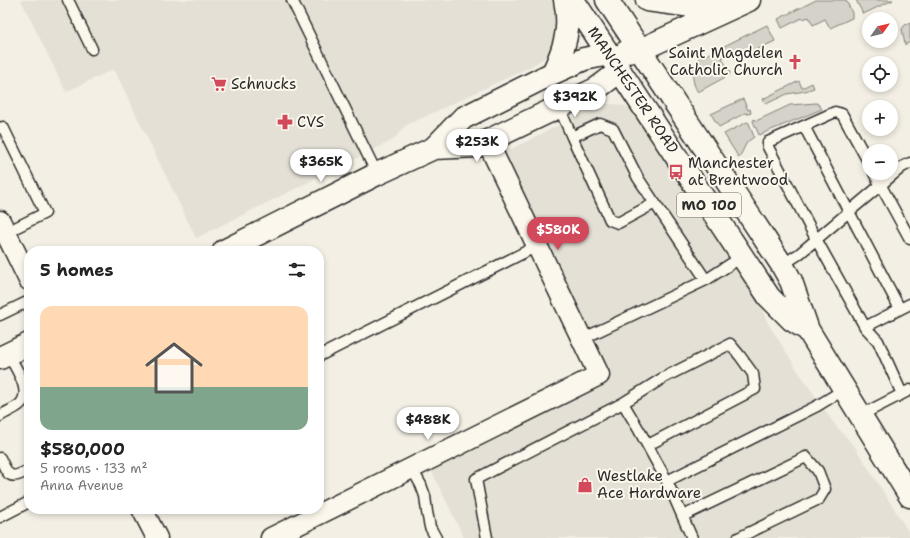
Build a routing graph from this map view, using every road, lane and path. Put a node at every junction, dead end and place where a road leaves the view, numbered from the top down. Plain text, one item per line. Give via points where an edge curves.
1 (68, 0) edge
2 (292, 0) edge
3 (565, 0) edge
4 (573, 0) edge
5 (607, 0) edge
6 (647, 0) edge
7 (740, 4) edge
8 (92, 49) dead end
9 (640, 50) junction
10 (614, 62) junction
11 (553, 73) junction
12 (559, 107) junction
13 (804, 126) junction
14 (0, 128) edge
15 (572, 137) junction
16 (488, 141) junction
17 (434, 148) junction
18 (862, 151) edge
19 (910, 163) edge
20 (377, 174) junction
21 (878, 180) edge
22 (880, 184) junction
23 (655, 203) junction
24 (850, 210) junction
25 (3, 227) edge
26 (816, 239) junction
27 (910, 239) edge
28 (234, 246) edge
29 (537, 246) junction
30 (743, 256) junction
31 (782, 265) junction
32 (24, 270) edge
33 (706, 280) junction
34 (24, 303) edge
35 (910, 304) edge
36 (900, 309) junction
37 (0, 315) edge
38 (865, 328) junction
39 (808, 330) junction
40 (582, 339) junction
41 (24, 346) edge
42 (324, 353) edge
43 (4, 356) edge
44 (24, 387) edge
45 (845, 389) junction
46 (906, 392) edge
47 (24, 398) edge
48 (623, 403) junction
49 (861, 415) junction
50 (0, 416) edge
51 (648, 445) junction
52 (0, 458) edge
53 (411, 467) junction
54 (24, 472) edge
55 (667, 480) junction
56 (910, 496) edge
57 (24, 505) edge
58 (324, 511) edge
59 (145, 514) edge
60 (318, 514) edge
61 (683, 516) junction
62 (0, 517) edge
63 (157, 538) edge
64 (271, 538) edge
65 (436, 538) edge
66 (487, 538) edge
67 (692, 538) edge
68 (738, 538) edge

1 - 8 lane
2 - 20 lane
3 - 11 main road via 567,34
4 - 10 main road, MANCHESTER ROAD / MO 100
5 - 9 main road, MANCHESTER ROAD / MO 100
6 - 7 main road via 692,6
7 - 9 main road
9 - 10 main road
9 - 31 main road, MANCHESTER ROAD / MO 100
10 - 11 main road via 584,59
10 - 12 main road via 596,89
10 - 30 main road, MANCHESTER ROAD / MO 100
11 - 17 main road via 463,118
12 - 15 lane
12 - 16 main road
13 - 18 lane via 835,112 842,114
13 - 24 lane
13 - 26 lane via 768,142 768,147
14 - 25 lane via 3,127 45,213
15 - 23 lane via 600,124 613,129 638,178
15 - 23 lane via 610,220 618,223
16 - 17 main road via 477,146
16 - 29 street
17 - 20 main road
19 - 22 lane
20 - 28 main road
21 - 22 lane
22 - 24 lane
22 - 27 lane
23 - 33 lane
24 - 26 lane
24 - 36 lane
25 - 32 street
26 - 31 lane
26 - 38 lane
29 - 40 street
29 - 42 lane
30 - 33 lane
30 - 39 main road, MANCHESTER ROAD / MO 100 via 779,308
31 - 39 main road, MANCHESTER ROAD / MO 100
33 - 40 lane
34 - 37 lane
35 - 36 lane
36 - 38 lane
38 - 46 lane via 878,341
39 - 45 main road, MANCHESTER ROAD / MO 100
40 - 53 street via 599,375
41 - 43 main road
43 - 44 lane
45 - 49 main road, MANCHESTER ROAD / MO 100
45 - 55 lane
46 - 49 lane
47 - 50 lane via 20,404
48 - 51 lane
48 - 51 lane via 663,378 730,344 753,374 755,389
48 - 66 lane via 476,479
49 - 56 main road, MANCHESTER ROAD / MO 100
51 - 55 lane
52 - 54 lane via 7,473 13,476
53 - 58 street
53 - 65 lane via 425,496 430,527
55 - 61 lane
57 - 62 lane
59 - 63 street
60 - 64 street
61 - 67 lane
61 - 68 lane via 806,457 818,471 825,489 819,499

